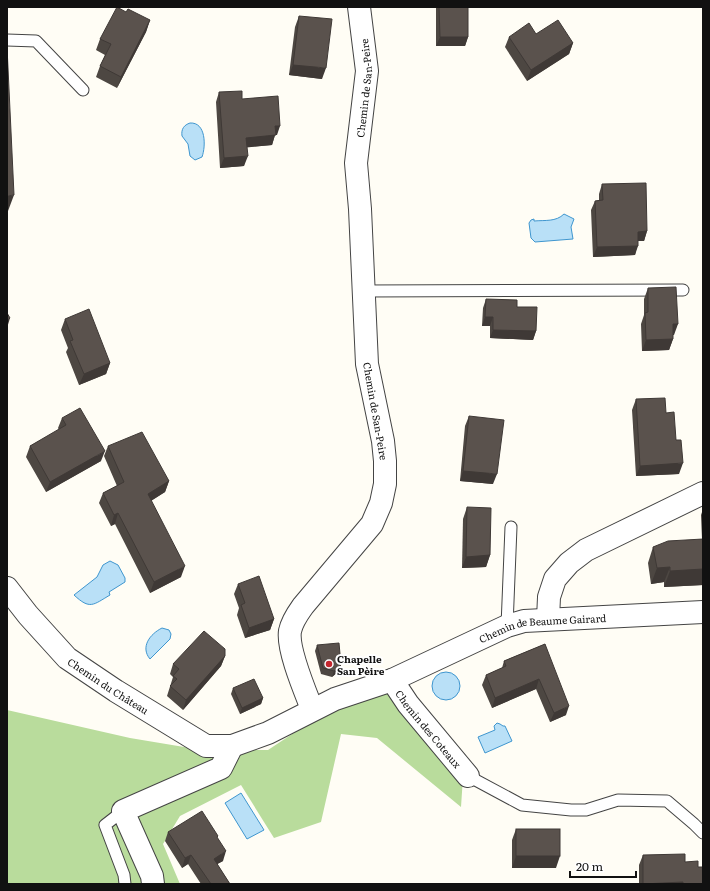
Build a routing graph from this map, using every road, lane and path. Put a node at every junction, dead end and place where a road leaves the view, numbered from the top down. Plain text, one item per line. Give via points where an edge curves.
1 (359, 7) edge
2 (7, 40) edge
3 (83, 90) dead end
4 (683, 290) dead end
5 (363, 291) junction
6 (703, 493) edge
7 (511, 527) dead end
8 (7, 588) edge
9 (703, 612) edge
10 (548, 619) junction
11 (507, 626) junction
12 (392, 680) junction
13 (312, 709) junction
14 (232, 746) junction
15 (468, 776) joint
16 (123, 810) junction
17 (703, 833) edge
18 (125, 884) edge
19 (153, 884) edge

1 - 5 street, Chemin de San-Peire via 367,71 356,163
2 - 3 lane via 36,41
4 - 5 lane
5 - 13 street, Chemin de San-Peire via 367,364 386,460 385,484 381,503 372,524 303,606 294,618 290,630 289,641
6 - 10 street via 586,550 569,563 555,580 549,597
7 - 11 lane
8 - 14 street, Chemin du Château via 67,658 206,746
9 - 10 street, Chemin de Beaume Gairard
10 - 11 street, Chemin de Beaume Gairard via 524,621
11 - 12 street, Chemin de Beaume Gairard
12 - 13 street, Chemin du Château
12 - 15 street, Chemin des Coteaux via 408,704
13 - 14 street, Chemin du Château via 268,733
14 - 16 street via 221,768
15 - 17 lane via 522,805 586,810 618,800 667,800
16 - 18 lane via 104,825
16 - 19 street via 152,876

